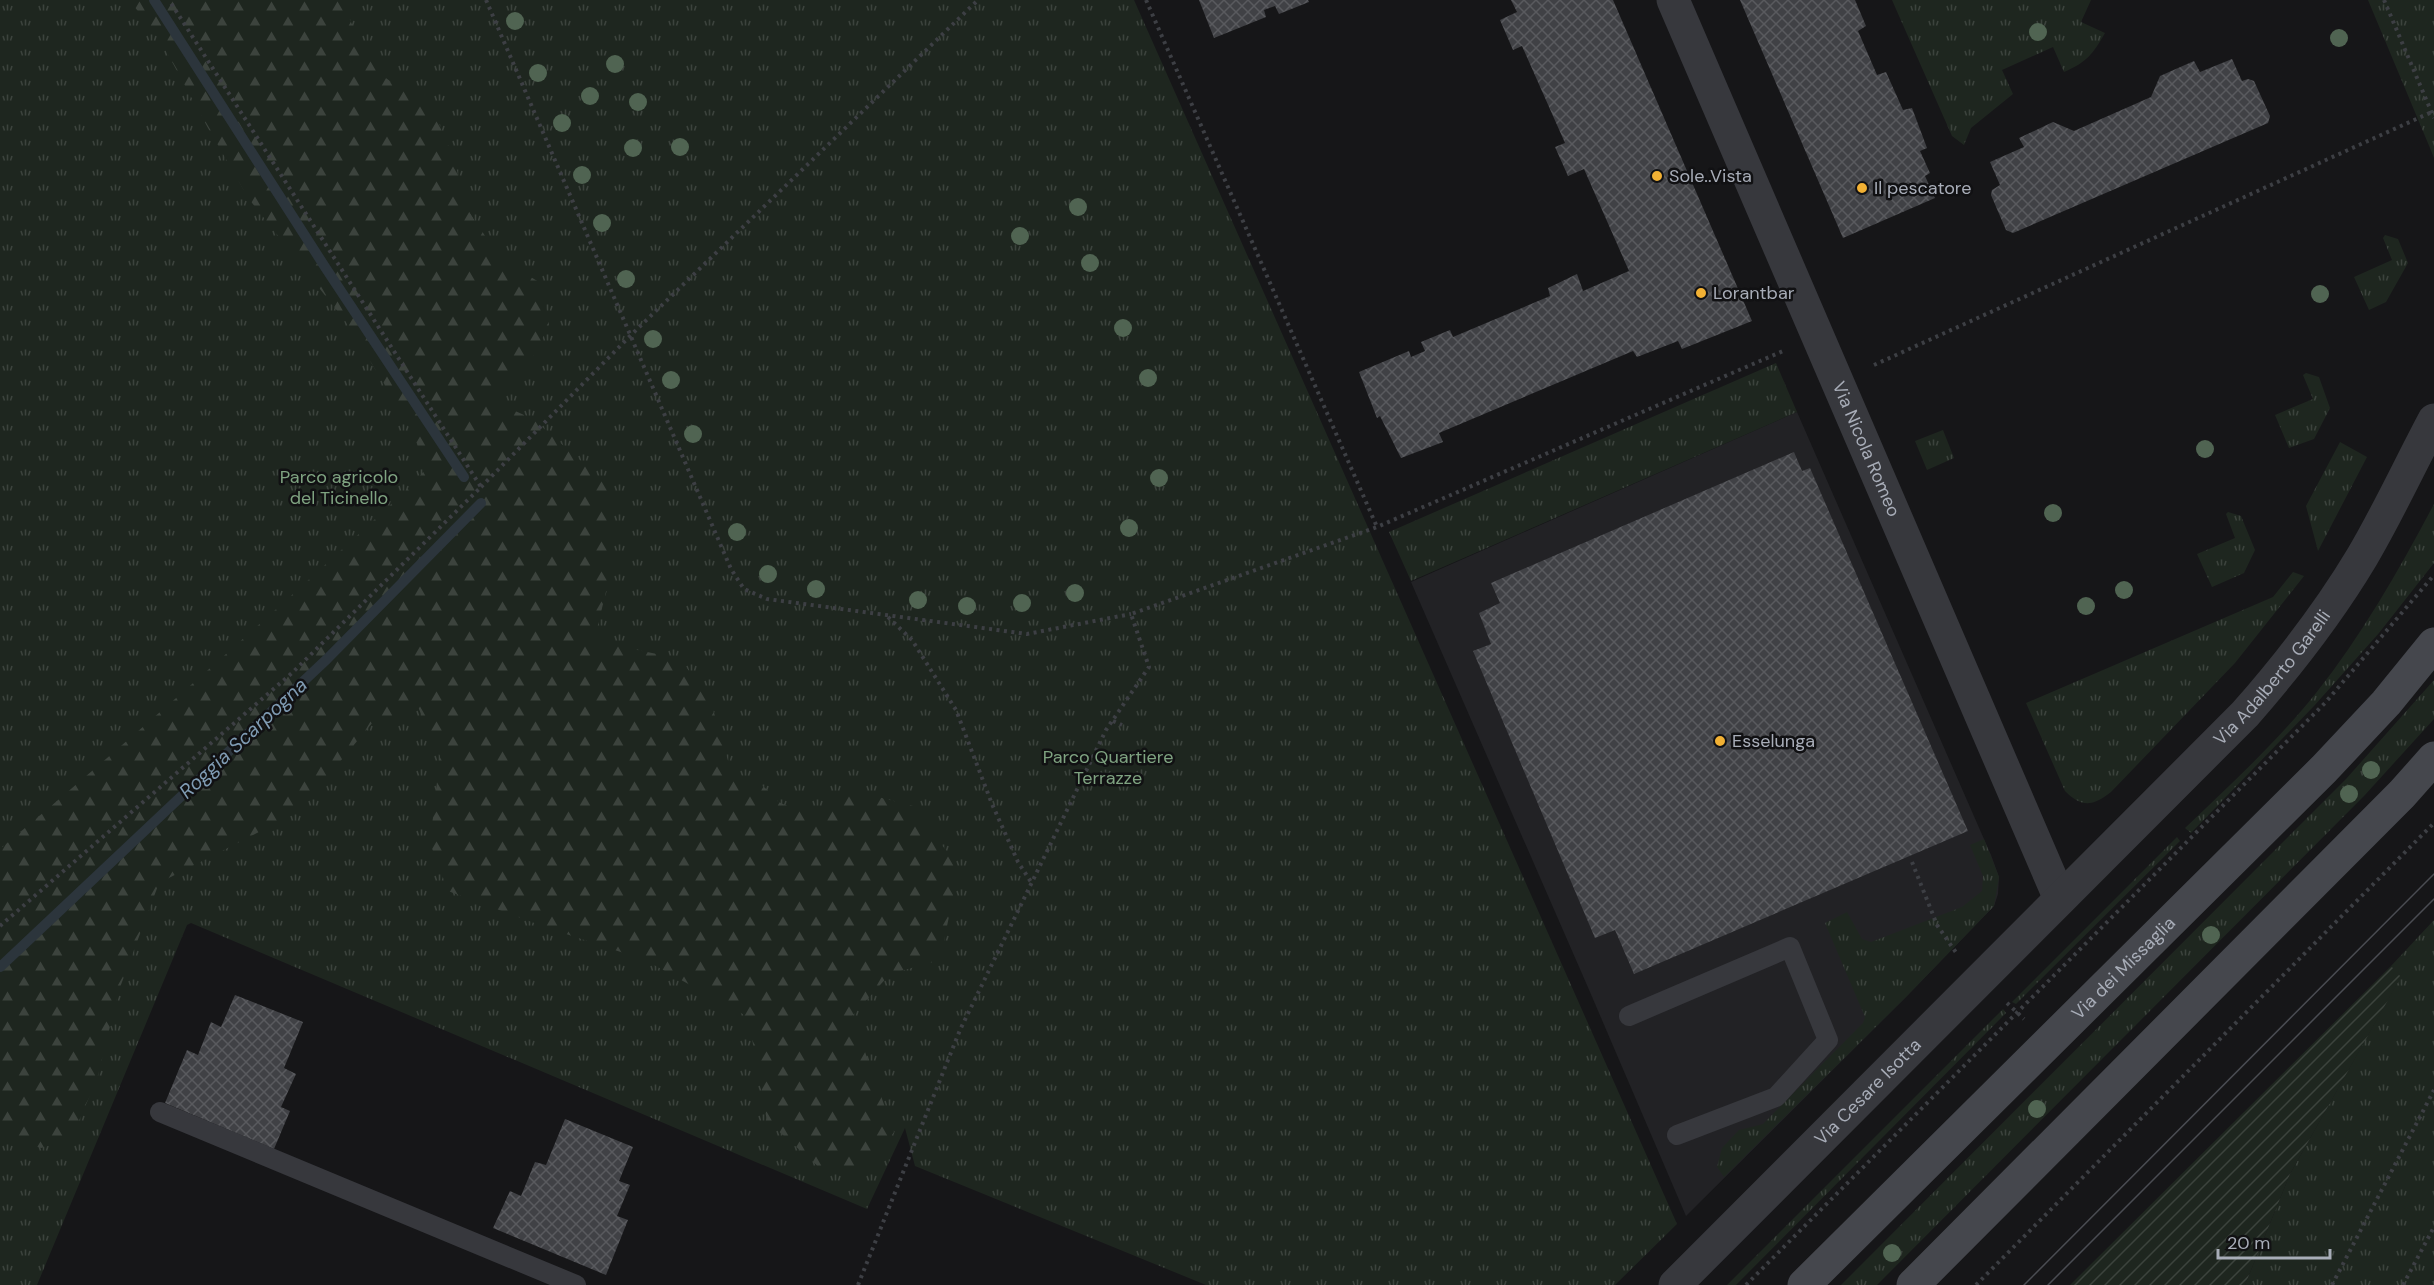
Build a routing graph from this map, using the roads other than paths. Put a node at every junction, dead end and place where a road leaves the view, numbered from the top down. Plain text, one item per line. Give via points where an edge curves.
1 (1673, 0) edge
2 (2434, 420) edge
3 (2434, 644) edge
4 (2434, 758) edge
5 (2060, 899) junction
6 (1629, 1016) dead end
7 (160, 1112) dead end
8 (1677, 1135) dead end
9 (576, 1285) edge
10 (1675, 1285) edge
11 (1804, 1285) edge
12 (1913, 1285) edge

1 - 5 street, Via Nicola Romeo
2 - 5 street, Via Adalberto Garelli via 2362,556 2289,663 2245,714
3 - 11 main road, Via dei Missaglia via 2324,769
4 - 12 main road
5 - 10 street, Via Cesare Isotta
6 - 8 lane via 1790,947 1828,1040 1776,1097
7 - 9 lane

